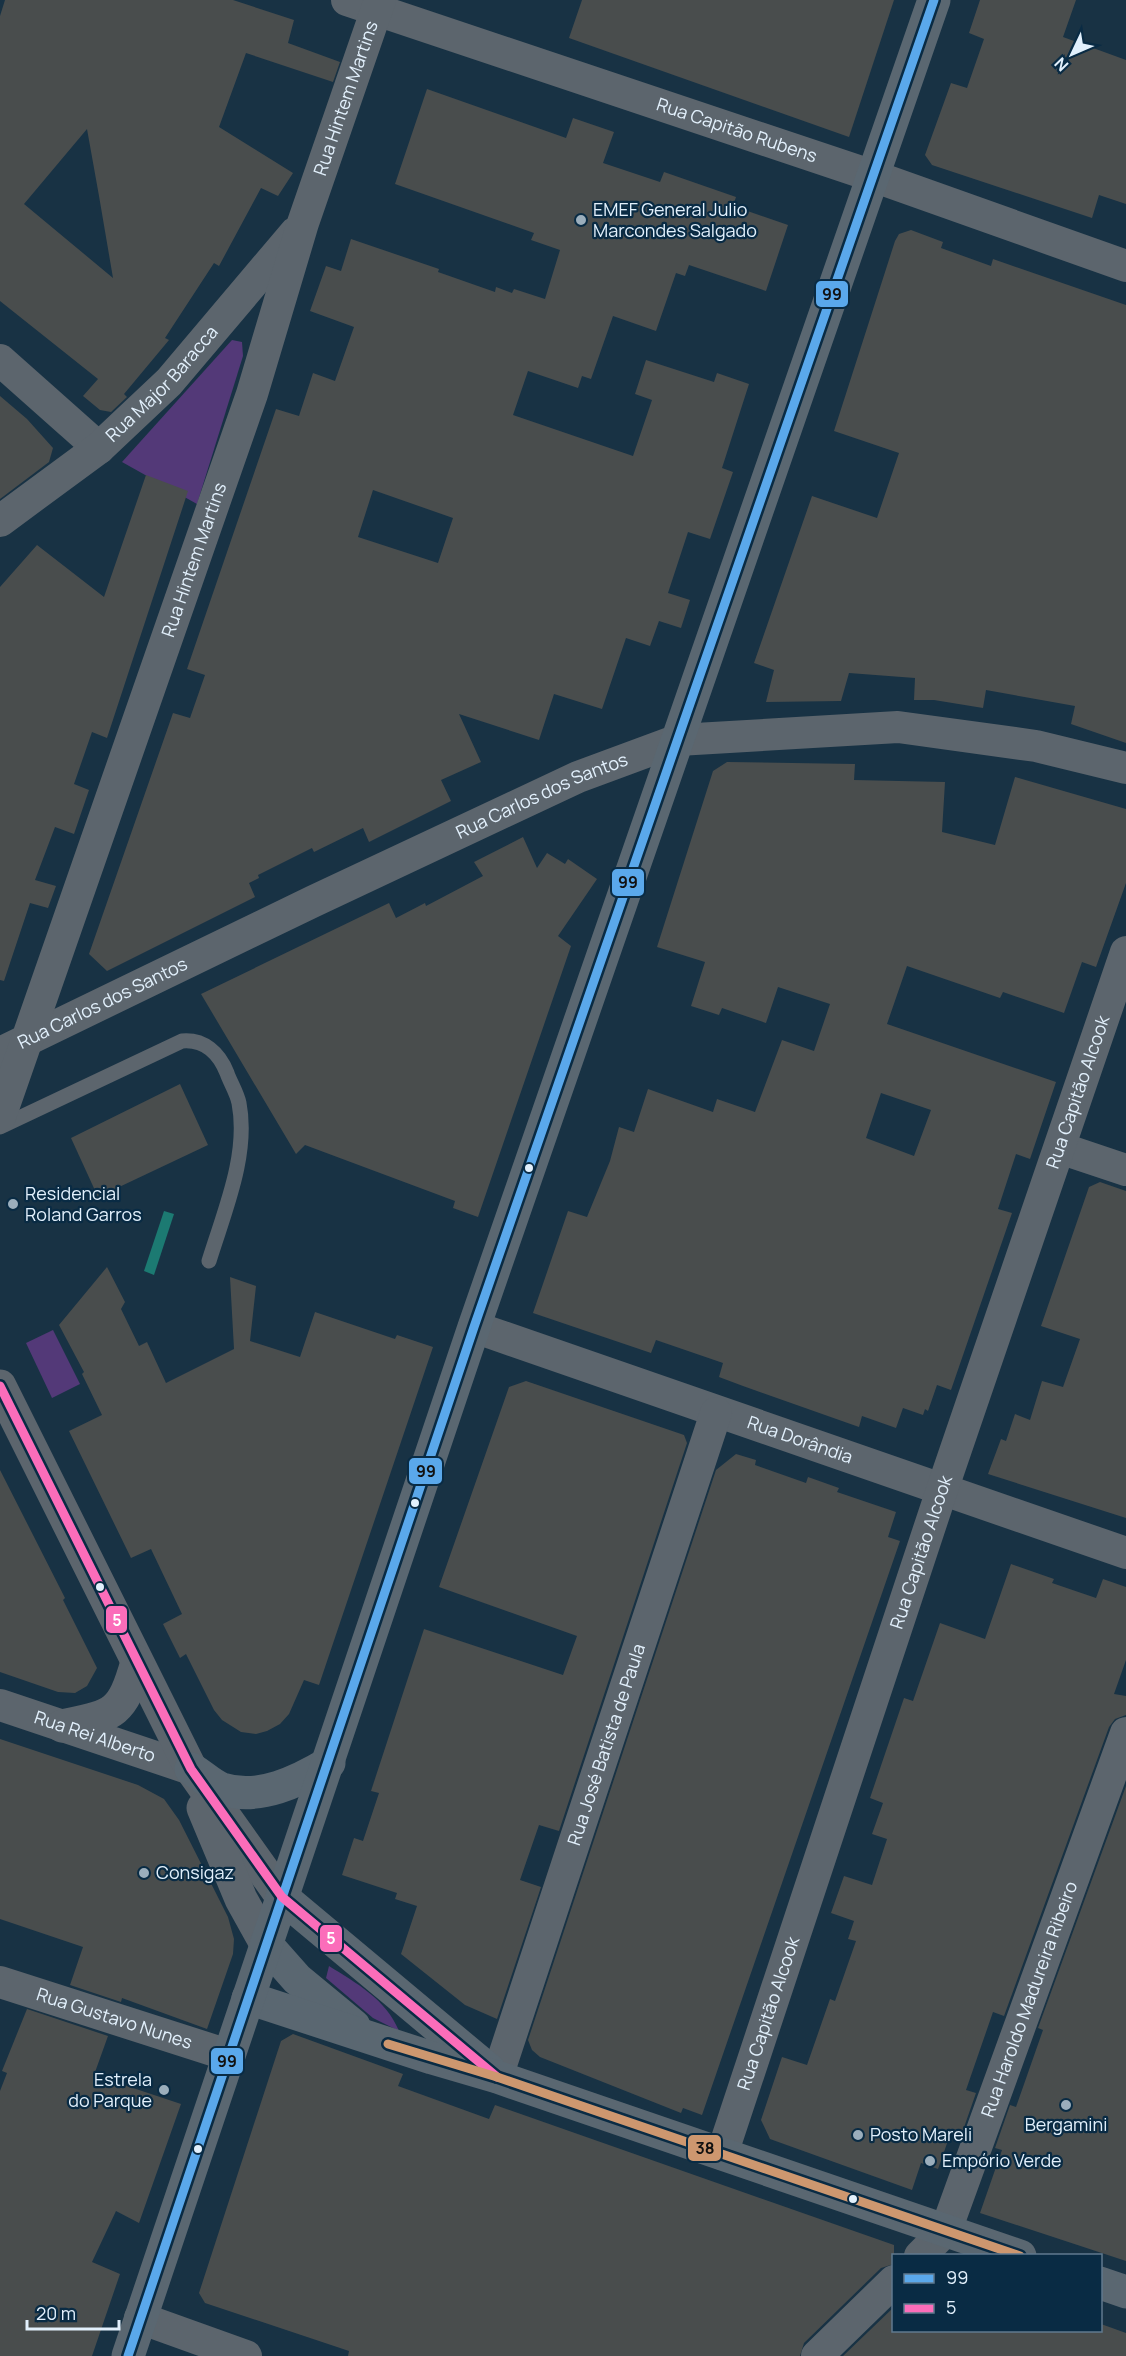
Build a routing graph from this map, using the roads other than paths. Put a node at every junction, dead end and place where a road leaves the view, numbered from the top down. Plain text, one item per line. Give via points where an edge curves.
1 (346, 0) edge
2 (934, 0) edge
3 (378, 5) edge
4 (873, 176) junction
5 (303, 223) junction
6 (1126, 266) edge
7 (0, 360) edge
8 (99, 448) junction
9 (0, 521) edge
10 (678, 740) junction
11 (1126, 768) edge
12 (1126, 952) edge
13 (28, 1039) junction
14 (0, 1053) edge
15 (0, 1117) edge
16 (0, 1127) edge
17 (1060, 1148) junction
18 (1126, 1170) edge
19 (209, 1261) dead end
20 (474, 1327) junction
21 (0, 1386) edge
22 (716, 1413) junction
23 (942, 1490) junction
24 (1126, 1553) edge
25 (137, 1662) junction
26 (0, 1705) edge
27 (62, 1726) junction
28 (1126, 1733) edge
29 (329, 1763) junction
30 (191, 1769) junction
31 (282, 1897) junction
32 (266, 1944) junction
33 (0, 1982) edge
34 (248, 1998) junction
35 (369, 2038) junction
36 (228, 2055) junction
37 (497, 2077) junction
38 (722, 2154) junction
39 (946, 2230) junction
40 (922, 2254) edge
41 (1014, 2254) edge
42 (892, 2283) edge
43 (1102, 2283) edge
44 (1126, 2292) edge
45 (140, 2318) junction
46 (128, 2356) edge
47 (246, 2356) edge
48 (817, 2356) edge

1 - 3 street, Rua Capitão Rubens
2 - 4 main road
3 - 4 street, Rua Capitão Rubens
3 - 5 street, Rua Hintem Martins
4 - 6 street, Rua Capitão Rubens
4 - 10 main road
5 - 8 street, Rua Major Baracca via 169,382
5 - 13 street, Rua Hintem Martins via 252,394
7 - 8 street
8 - 9 street, Rua Major Baracca
10 - 11 street, Rua Carlos dos Santos via 898,727 1036,746
10 - 13 street, Rua Carlos dos Santos via 578,777
10 - 20 main road
12 - 17 street, Rua Capitão Alcook
13 - 14 street, Rua Carlos dos Santos
13 - 15 street, Rua Hintem Martins
16 - 19 lane via 182,1041 195,1040 207,1046 222,1062 239,1103 240,1145
17 - 18 street
17 - 23 street, Rua Capitão Alcook
20 - 22 street, Rua Dorândia
20 - 29 main road
21 - 25 street
22 - 23 street, Rua Dorândia
22 - 37 street, Rua José Batista de Paula
23 - 24 street, Rua Dorândia
23 - 38 street, Rua Capitão Alcook
25 - 27 street via 128,1693 118,1706 100,1718
25 - 30 street
26 - 27 street, Rua Rei Alberto
27 - 30 street, Rua Rei Alberto
28 - 39 street, Rua Haroldo Madureira Ribeiro
29 - 30 main road via 302,1779 267,1790 244,1792 220,1788
29 - 31 main road
30 - 31 street
30 - 32 street via 192,1780 241,1899
31 - 32 main road
31 - 37 main road
32 - 34 main road
32 - 35 main road via 297,1979
33 - 36 street, Rua Gustavo Nunes
34 - 35 main road
34 - 36 main road
35 - 37 main road
36 - 45 main road
37 - 38 main road
38 - 39 main road
39 - 40 street, Rua Haroldo Madureira Ribeiro
39 - 41 main road
42 - 48 street
43 - 44 main road
45 - 46 main road
45 - 47 street

